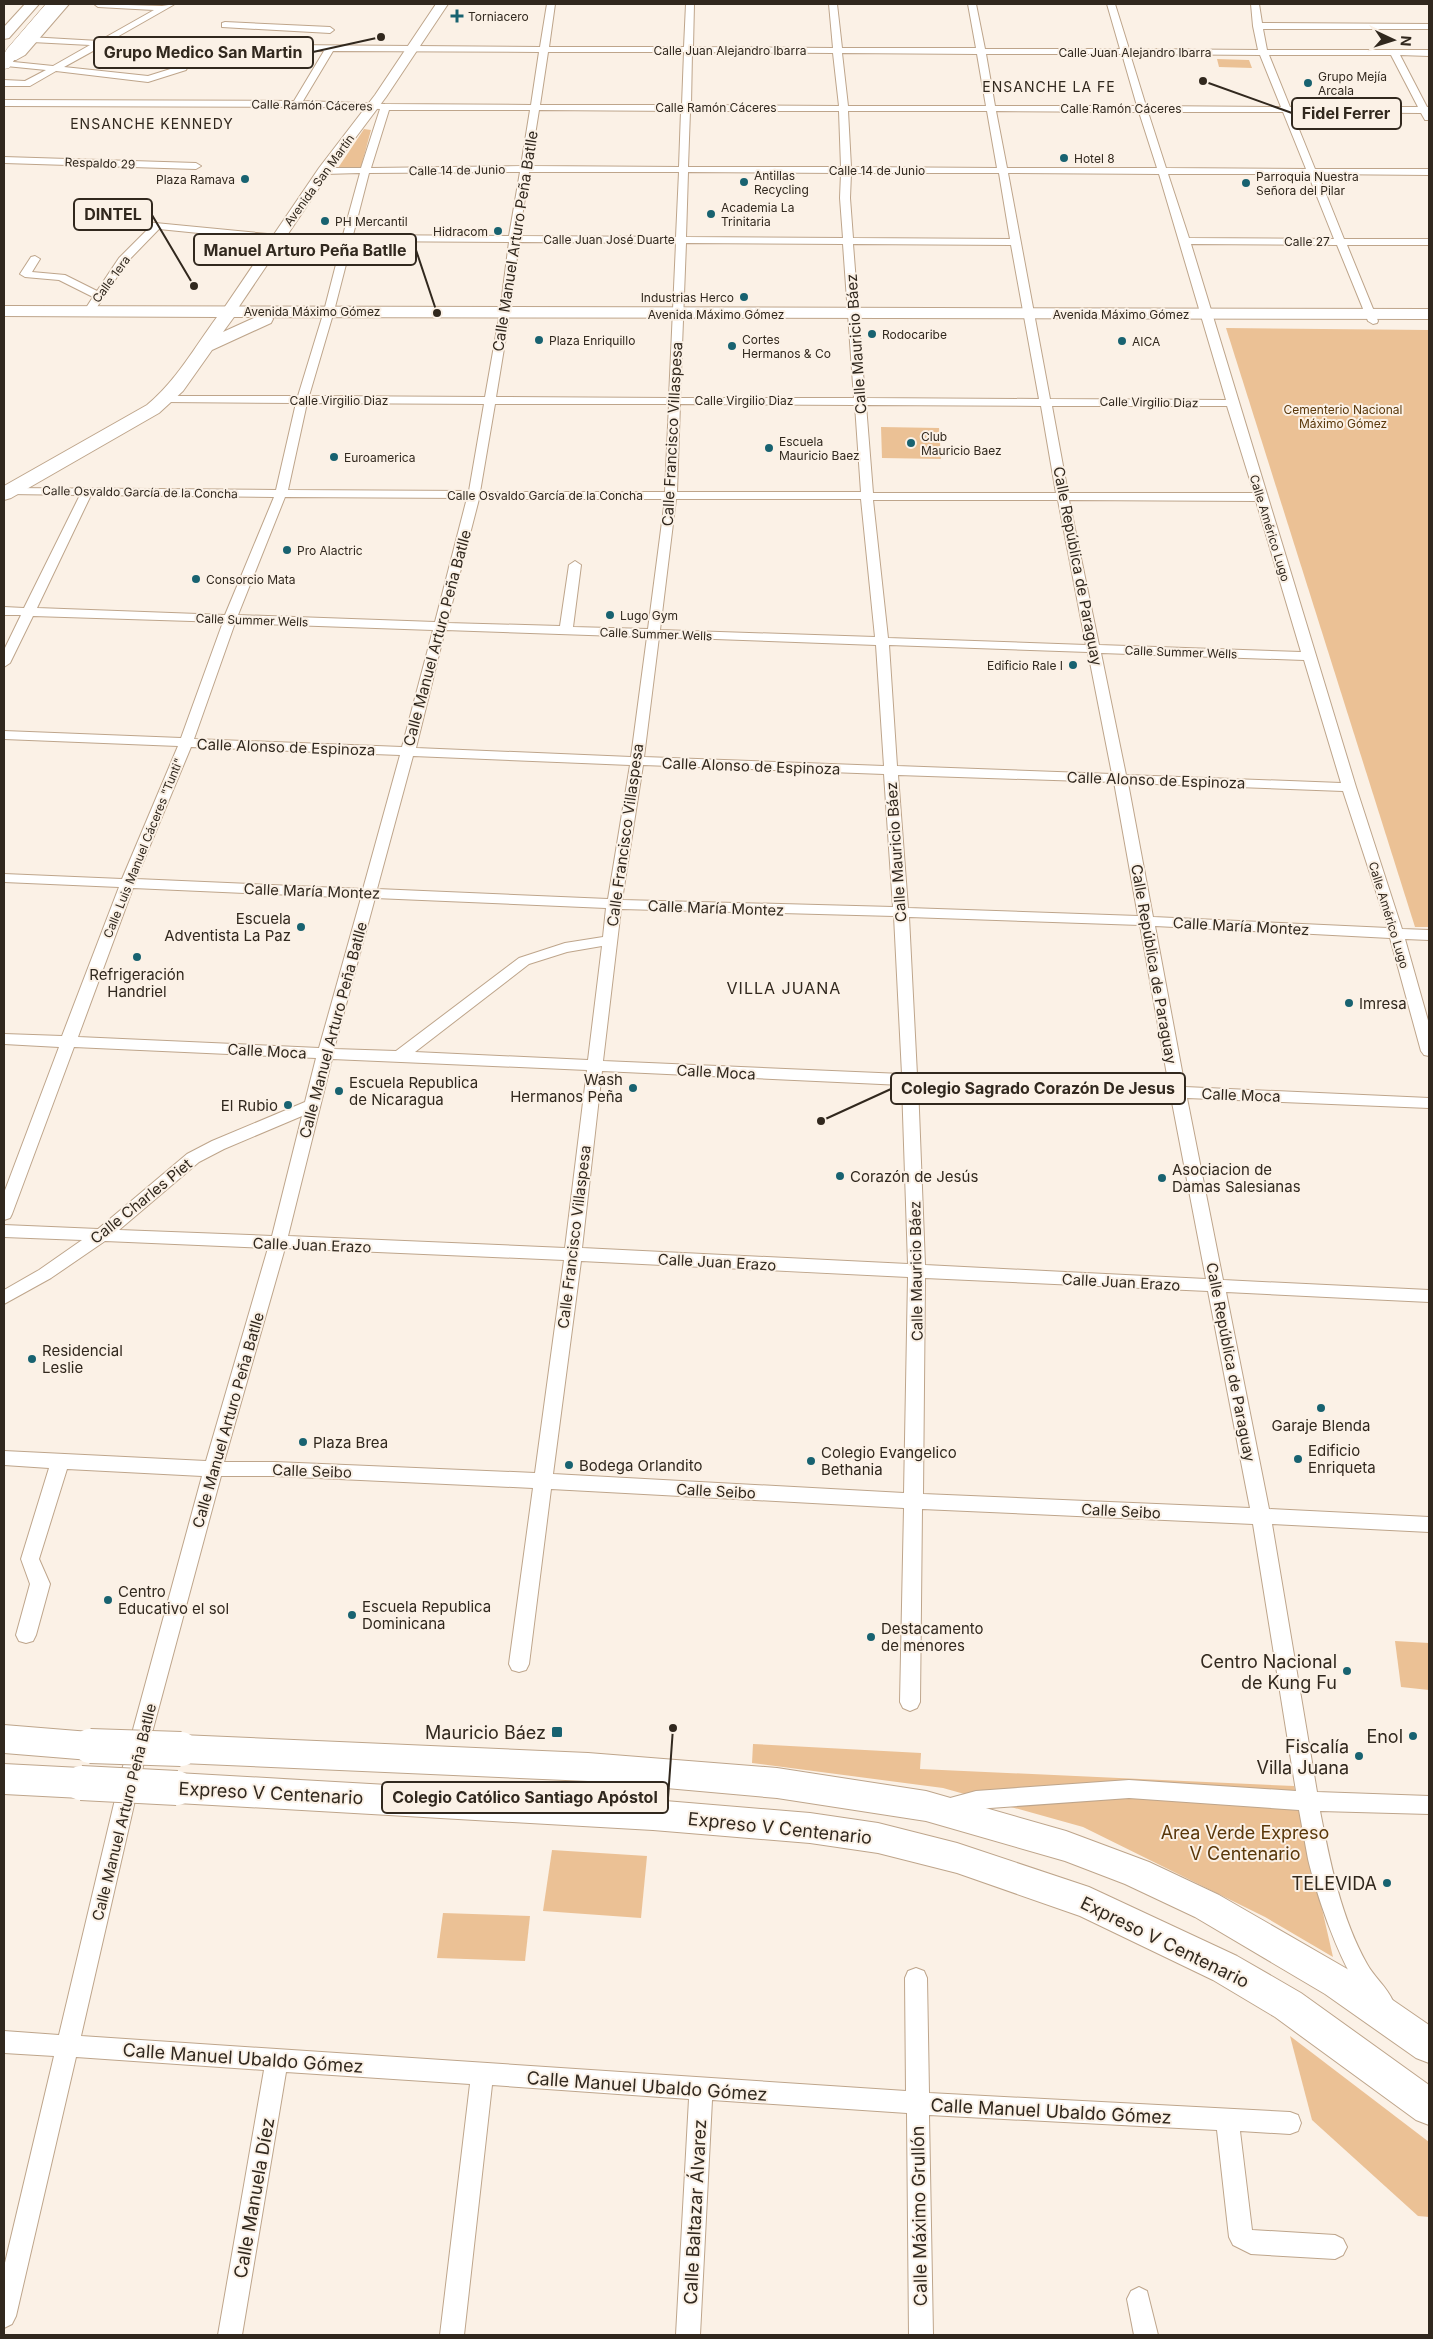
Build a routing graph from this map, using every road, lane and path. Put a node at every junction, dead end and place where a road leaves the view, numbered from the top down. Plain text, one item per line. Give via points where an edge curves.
1 (32, 4) edge
2 (50, 4) edge
3 (98, 4) edge
4 (172, 4) edge
5 (442, 4) edge
6 (551, 4) edge
7 (690, 4) edge
8 (833, 4) edge
9 (972, 4) edge
10 (1111, 4) edge
11 (1255, 4) edge
12 (162, 8) junction
13 (225, 25) dead end
14 (1257, 26) junction
15 (1429, 26) edge
16 (330, 30) dead end
17 (4, 35) edge
18 (250, 37) junction
19 (32, 39) junction
20 (98, 43) junction
21 (194, 48) junction
22 (330, 48) junction
23 (412, 48) junction
24 (544, 49) junction
25 (687, 50) junction
26 (837, 50) junction
27 (980, 50) junction
28 (1125, 52) junction
29 (1263, 52) junction
30 (1429, 52) edge
31 (1394, 53) junction
32 (6, 58) edge
33 (55, 68) junction
34 (4, 83) edge
35 (4, 103) edge
36 (297, 104) junction
37 (379, 106) junction
38 (536, 107) junction
39 (686, 107) junction
40 (843, 107) junction
41 (991, 108) junction
42 (1142, 108) junction
43 (1286, 109) junction
44 (1426, 110) edge
45 (1429, 120) edge
46 (4, 160) edge
47 (196, 166) dead end
48 (526, 169) junction
49 (683, 170) junction
50 (847, 170) junction
51 (1002, 171) junction
52 (1163, 171) junction
53 (324, 172) junction
54 (364, 172) junction
55 (1313, 172) junction
56 (1429, 172) edge
57 (83, 220) dead end
58 (156, 227) junction
59 (278, 238) junction
60 (347, 238) junction
61 (514, 239) junction
62 (682, 239) junction
63 (848, 240) junction
64 (1185, 241) junction
65 (1340, 241) junction
66 (1016, 242) junction
67 (1429, 242) edge
68 (35, 259) dead end
69 (68, 266) dead end
70 (61, 277) junction
71 (98, 296) junction
72 (4, 311) edge
73 (89, 311) junction
74 (1429, 314) edge
75 (226, 315) junction
76 (328, 315) junction
77 (504, 316) junction
78 (678, 317) junction
79 (854, 317) junction
80 (1031, 317) junction
81 (1207, 317) junction
82 (4, 318) edge
83 (1372, 318) junction
84 (265, 319) junction
85 (1429, 321) edge
86 (205, 348) junction
87 (166, 399) junction
88 (490, 399) junction
89 (302, 400) junction
90 (676, 400) junction
91 (861, 400) junction
92 (1046, 401) junction
93 (1232, 403) junction
94 (7, 492) edge
95 (87, 492) junction
96 (281, 494) junction
97 (474, 495) junction
98 (672, 496) junction
99 (868, 496) junction
100 (1063, 496) junction
101 (1260, 497) junction
102 (575, 565) dead end
103 (4, 611) edge
104 (29, 612) junction
105 (230, 619) junction
106 (440, 627) junction
107 (566, 631) junction
108 (654, 634) junction
109 (882, 643) junction
110 (1094, 649) junction
111 (1309, 656) junction
112 (4, 663) edge
113 (4, 735) edge
114 (186, 743) junction
115 (408, 751) junction
116 (637, 762) junction
117 (891, 770) junction
118 (1120, 779) junction
119 (1349, 787) junction
120 (4, 878) edge
121 (127, 884) junction
122 (370, 893) junction
123 (614, 904) junction
124 (901, 912) junction
125 (1146, 921) junction
126 (1397, 934) junction
127 (1429, 935) edge
128 (610, 940) junction
129 (4, 1040) edge
130 (67, 1042) junction
131 (1429, 1052) edge
132 (325, 1054) junction
133 (399, 1058) junction
134 (594, 1066) junction
135 (910, 1081) junction
136 (1178, 1092) junction
137 (1429, 1103) edge
138 (313, 1105) junction
139 (4, 1214) edge
140 (4, 1231) edge
141 (100, 1236) junction
142 (278, 1244) junction
143 (574, 1254) junction
144 (918, 1272) junction
145 (1216, 1286) junction
146 (1429, 1296) edge
147 (4, 1298) edge
148 (4, 1458) edge
149 (60, 1461) junction
150 (213, 1469) junction
151 (542, 1481) junction
152 (915, 1501) junction
153 (1261, 1518) junction
154 (1429, 1524) edge
155 (26, 1635) dead end
156 (519, 1664) dead end
157 (910, 1702) dead end
158 (4, 1740) edge
159 (4, 1779) edge
160 (1308, 1801) junction
161 (1429, 1805) edge
162 (940, 1809) junction
163 (916, 1978) dead end
164 (1401, 2025) junction
165 (4, 2042) edge
166 (68, 2045) junction
167 (1429, 2046) edge
168 (277, 2060) junction
169 (482, 2075) junction
170 (701, 2089) junction
171 (917, 2104) junction
172 (1429, 2107) edge
173 (1227, 2120) junction
174 (1290, 2124) dead end
175 (1335, 2247) dead end
176 (1139, 2299) dead end
177 (4, 2316) edge
178 (230, 2335) edge
179 (452, 2335) edge
180 (688, 2335) edge
181 (922, 2335) edge
182 (1146, 2335) edge

1 - 17 main road
2 - 19 main road
2 - 32 highway
3 - 12 street
4 - 12 street
5 - 23 main road, Avenida San Martín
6 - 24 street, Calle Manuel Arturo Peña Batlle
7 - 25 street, Calle Francisco Villaspesa
8 - 26 street, Calle Mauricio Báez
9 - 27 street, Calle República de Paraguay
10 - 28 street, Calle Américo Lugo
11 - 14 street
12 - 20 street
13 - 18 street
14 - 15 street
14 - 29 street
16 - 18 street
18 - 21 street, Calle Juan Alejandro lbarra
18 - 22 street, Calle Juan Alejandro lbarra
19 - 20 street, Calle Juan Alejandro lbarra
19 - 32 main road via 20,52
20 - 21 street, Calle Juan Alejandro lbarra
20 - 33 street
21 - 33 street via 183,68 148,78
22 - 23 street, Calle Juan Alejandro lbarra
22 - 36 street
23 - 24 street, Calle Juan Alejandro lbarra
23 - 37 main road, Avenida San Martín
24 - 25 street, Calle Juan Alejandro lbarra
24 - 38 street, Calle Manuel Arturo Peña Batlle
25 - 26 street, Calle Juan Alejandro lbarra
25 - 39 street, Calle Francisco Villaspesa
26 - 27 street, Calle Juan Alejandro lbarra
26 - 40 street, Calle Mauricio Báez
27 - 28 street, Calle Juan Alejandro lbarra
27 - 41 street, Calle República de Paraguay
28 - 29 street, Calle Juan Alejandro lbarra
28 - 42 street, Calle Américo Lugo
29 - 31 street, Calle Juan Alejandro lbarra
29 - 43 street
30 - 31 street, Calle Juan Alejandro lbarra
31 - 44 street
32 - 33 street
33 - 34 street via 27,84
35 - 36 street, Calle Ramón Cáceres
36 - 37 street, Calle Ramón Cáceres
37 - 38 street, Calle Ramón Cáceres
37 - 53 main road, Avenida San Martín
37 - 54 street, Calle Luis Manuel Cáceres "Tunti"
38 - 39 street, Calle Ramón Cáceres
38 - 48 street, Calle Manuel Arturo Peña Batlle
39 - 40 street, Calle Ramón Cáceres
39 - 49 street, Calle Francisco Villaspesa
40 - 41 street, Calle Ramón Cáceres
40 - 50 street, Calle Mauricio Báez
41 - 42 street, Calle Ramón Cáceres
41 - 51 street, Calle República de Paraguay
42 - 43 street, Calle Ramón Cáceres
42 - 52 street, Calle Américo Lugo
43 - 44 street, Calle Ramón Cáceres
43 - 55 street
44 - 45 street
46 - 47 street, Respaldo 29
48 - 49 street, Calle 14 de Junio
48 - 54 street, Calle 14 de Junio
48 - 61 street, Calle Manuel Arturo Peña Batlle
49 - 50 street, Calle 14 de Junio
49 - 62 street, Calle Francisco Villaspesa
50 - 51 street, Calle 14 de Junio
50 - 63 street, Calle Mauricio Báez
51 - 52 street, Calle 14 de Junio
51 - 66 street, Calle República de Paraguay
52 - 55 street, Calle 14 de Junio
52 - 64 street, Calle Américo Lugo
53 - 54 street, Calle 14 de Junio
53 - 59 main road, Avenida San Martín
54 - 60 street, Calle Luis Manuel Cáceres "Tunti"
55 - 56 street, Calle 14 de Junio
55 - 65 street
57 - 58 street, Calle Juan José Duarte
58 - 59 street, Calle Juan José Duarte
58 - 71 street, Calle 1era via 123,260
59 - 60 street, Calle Juan José Duarte
59 - 75 main road, Avenida San Martín
60 - 61 street, Calle Juan José Duarte
60 - 76 street, Calle Luis Manuel Cáceres "Tunti"
61 - 62 street, Calle Juan José Duarte
61 - 77 street, Calle Manuel Arturo Peña Batlle
62 - 63 street, Calle Juan José Duarte
62 - 78 street, Calle Francisco Villaspesa
63 - 66 street, Calle Juan José Duarte
63 - 79 street, Calle Mauricio Báez
64 - 65 street, Calle 27
64 - 81 street, Calle Américo Lugo
65 - 67 street, Calle 27
65 - 83 street
66 - 80 street, Calle República de Paraguay
68 - 70 street via 24,273 26,275
69 - 70 street
70 - 71 street
71 - 73 street, Calle 1era
72 - 73 main road, Avenida Máximo Gómez
73 - 75 main road, Avenida Máximo Gómez
74 - 83 main road, Avenida Máximo Gómez
75 - 76 main road, Avenida Máximo Gómez
75 - 82 main road, Avenida Máximo Gómez
75 - 84 main road, Avenida Máximo Gómez
75 - 86 main road, Avenida San Martín
76 - 77 main road, Avenida Máximo Gómez
76 - 84 main road, Avenida Máximo Gómez
76 - 89 street, Calle Luis Manuel Cáceres "Tunti"
77 - 78 main road, Avenida Máximo Gómez
77 - 88 street, Calle Manuel Arturo Peña Batlle
78 - 79 main road, Avenida Máximo Gómez
78 - 90 street, Calle Francisco Villaspesa
79 - 80 main road, Avenida Máximo Gómez
79 - 91 street, Calle Mauricio Báez
80 - 81 main road, Avenida Máximo Gómez
80 - 92 street, Calle República de Paraguay
81 - 83 main road, Avenida Máximo Gómez
81 - 93 street, Calle Américo Lugo
83 - 85 main road, Avenida Máximo Gómez
84 - 86 main road
86 - 87 main road, Avenida San Martín via 182,384
87 - 89 street, Calle Virgilio Diaz
87 - 94 main road, Avenida San Martín
88 - 89 street, Calle Virgilio Diaz
88 - 90 street, Calle Virgilio Diaz
88 - 97 street, Calle Manuel Arturo Peña Batlle
89 - 96 street, Calle Luis Manuel Cáceres "Tunti"
90 - 91 street, Calle Virgilio Diaz
90 - 98 street, Calle Francisco Villaspesa
91 - 92 street, Calle Virgilio Diaz
91 - 99 street, Calle Mauricio Báez
92 - 93 street, Calle Virgilio Diaz
92 - 100 street, Calle República de Paraguay
93 - 101 street, Calle Américo Lugo
94 - 95 street, Calle Osvaldo García de la Concha
95 - 96 street, Calle Osvaldo García de la Concha
95 - 104 street
96 - 97 street, Calle Osvaldo García de la Concha
96 - 105 street, Calle Luis Manuel Cáceres "Tunti"
97 - 98 street, Calle Osvaldo García de la Concha
97 - 106 street, Calle Manuel Arturo Peña Batlle
98 - 99 street, Calle Osvaldo García de la Concha
98 - 108 street, Calle Francisco Villaspesa
99 - 100 street, Calle Osvaldo García de la Concha
99 - 109 street, Calle Mauricio Báez
100 - 101 street, Calle Osvaldo García de la Concha
100 - 110 street, Calle República de Paraguay
101 - 111 street, Calle Américo Lugo
102 - 107 street
103 - 104 street, Calle Summer Wells
104 - 105 street, Calle Summer Wells
104 - 112 street
105 - 106 street, Calle Summer Wells
105 - 114 street, Calle Luis Manuel Cáceres "Tunti"
106 - 107 street, Calle Summer Wells
106 - 115 street, Calle Manuel Arturo Peña Batlle
107 - 108 street, Calle Summer Wells
108 - 109 street, Calle Summer Wells
108 - 116 street, Calle Francisco Villaspesa
109 - 110 street, Calle Summer Wells
109 - 117 street, Calle Mauricio Báez
110 - 111 street, Calle Summer Wells
110 - 118 street, Calle República de Paraguay
111 - 119 street, Calle Américo Lugo
113 - 114 street, Calle Alonso de Espinoza
114 - 115 street, Calle Alonso de Espinoza
114 - 121 street, Calle Luis Manuel Cáceres "Tunti"
115 - 116 street, Calle Alonso de Espinoza
115 - 122 street, Calle Manuel Arturo Peña Batlle
116 - 117 street, Calle Alonso de Espinoza
116 - 123 street, Calle Francisco Villaspesa
117 - 118 street, Calle Alonso de Espinoza
117 - 124 street, Calle Mauricio Báez
118 - 119 street, Calle Alonso de Espinoza
118 - 125 street, Calle República de Paraguay
119 - 126 street, Calle Américo Lugo
120 - 121 street, Calle María Montez
121 - 122 street, Calle María Montez
121 - 130 street, Calle Luis Manuel Cáceres "Tunti"
122 - 123 street, Calle María Montez
122 - 132 street, Calle Manuel Arturo Peña Batlle
123 - 124 street, Calle María Montez
123 - 128 street, Calle Francisco Villaspesa
124 - 125 street, Calle María Montez
124 - 135 street, Calle Mauricio Báez
125 - 126 street, Calle María Montez
125 - 136 street, Calle República de Paraguay
126 - 127 street, Calle María Montez
126 - 131 street, Calle Américo Lugo
128 - 133 street via 565,948 524,961
128 - 134 street, Calle Francisco Villaspesa
129 - 130 street, Calle Moca
130 - 132 street, Calle Moca
130 - 139 street, Calle Luis Manuel Cáceres "Tunti"
132 - 133 street, Calle Moca
132 - 138 street, Calle Manuel Arturo Peña Batlle
133 - 134 street, Calle Moca
134 - 135 street, Calle Moca
134 - 143 street, Calle Francisco Villaspesa
135 - 136 street, Calle Moca
135 - 144 street, Calle Mauricio Báez
136 - 137 street, Calle Moca
136 - 145 street, Calle República de Paraguay
138 - 141 street, Calle Charles Piet via 193,1158
138 - 142 street, Calle Manuel Arturo Peña Batlle
140 - 141 street, Calle Juan Erazo
141 - 142 street, Calle Juan Erazo
141 - 147 street, Calle Charles Piet
142 - 143 street, Calle Juan Erazo
142 - 150 street, Calle Manuel Arturo Peña Batlle
143 - 144 street, Calle Juan Erazo
143 - 151 street, Calle Francisco Villaspesa
144 - 145 street, Calle Juan Erazo
144 - 152 street, Calle Mauricio Báez
145 - 146 street, Calle Juan Erazo
145 - 153 street, Calle República de Paraguay
148 - 149 street, Calle Seibo
149 - 150 street, Calle Seibo
149 - 155 street via 30,1560 40,1584
150 - 151 street, Calle Seibo
150 - 166 street, Calle Manuel Arturo Peña Batlle via 132,1770
151 - 152 street, Calle Seibo
151 - 156 street, Calle Francisco Villaspesa
152 - 153 street, Calle Seibo
152 - 157 street, Calle Mauricio Báez
153 - 154 street, Calle Seibo
153 - 160 street, Calle República de Paraguay
158 - 162 main road, bridge via 598,1768 777,1783
159 - 172 main road, Expreso V Centenario, bridge via 653,1815 790,1826 878,1838 957,1858 1088,1903 1225,1968 1288,2005
160 - 161 street
160 - 162 street via 1129,1789 976,1800
160 - 164 street, Calle República de Paraguay via 1319,1860 1338,1921 1359,1971
162 - 164 main road via 1066,1846 1137,1873 1206,1906 1337,1982
163 - 171 street, Calle Máximo Grullón
164 - 167 main road
165 - 166 street, Calle Manuel Ubaldo Gómez
166 - 168 street, Calle Manuel Ubaldo Gómez
166 - 177 street, Calle Manuel Arturo Peña Batlle
168 - 169 street, Calle Manuel Ubaldo Gómez
168 - 178 street, Calle Manuela Díez
169 - 170 street, Calle Manuel Ubaldo Gómez
169 - 179 street
170 - 171 street, Calle Manuel Ubaldo Gómez
170 - 180 street, Calle Baltazar Álvarez
171 - 173 street, Calle Manuel Ubaldo Gómez
171 - 181 street, Calle Máximo Grullón
173 - 174 street, Calle Manuel Ubaldo Gómez
173 - 175 street via 1241,2236 1251,2242
176 - 182 street

